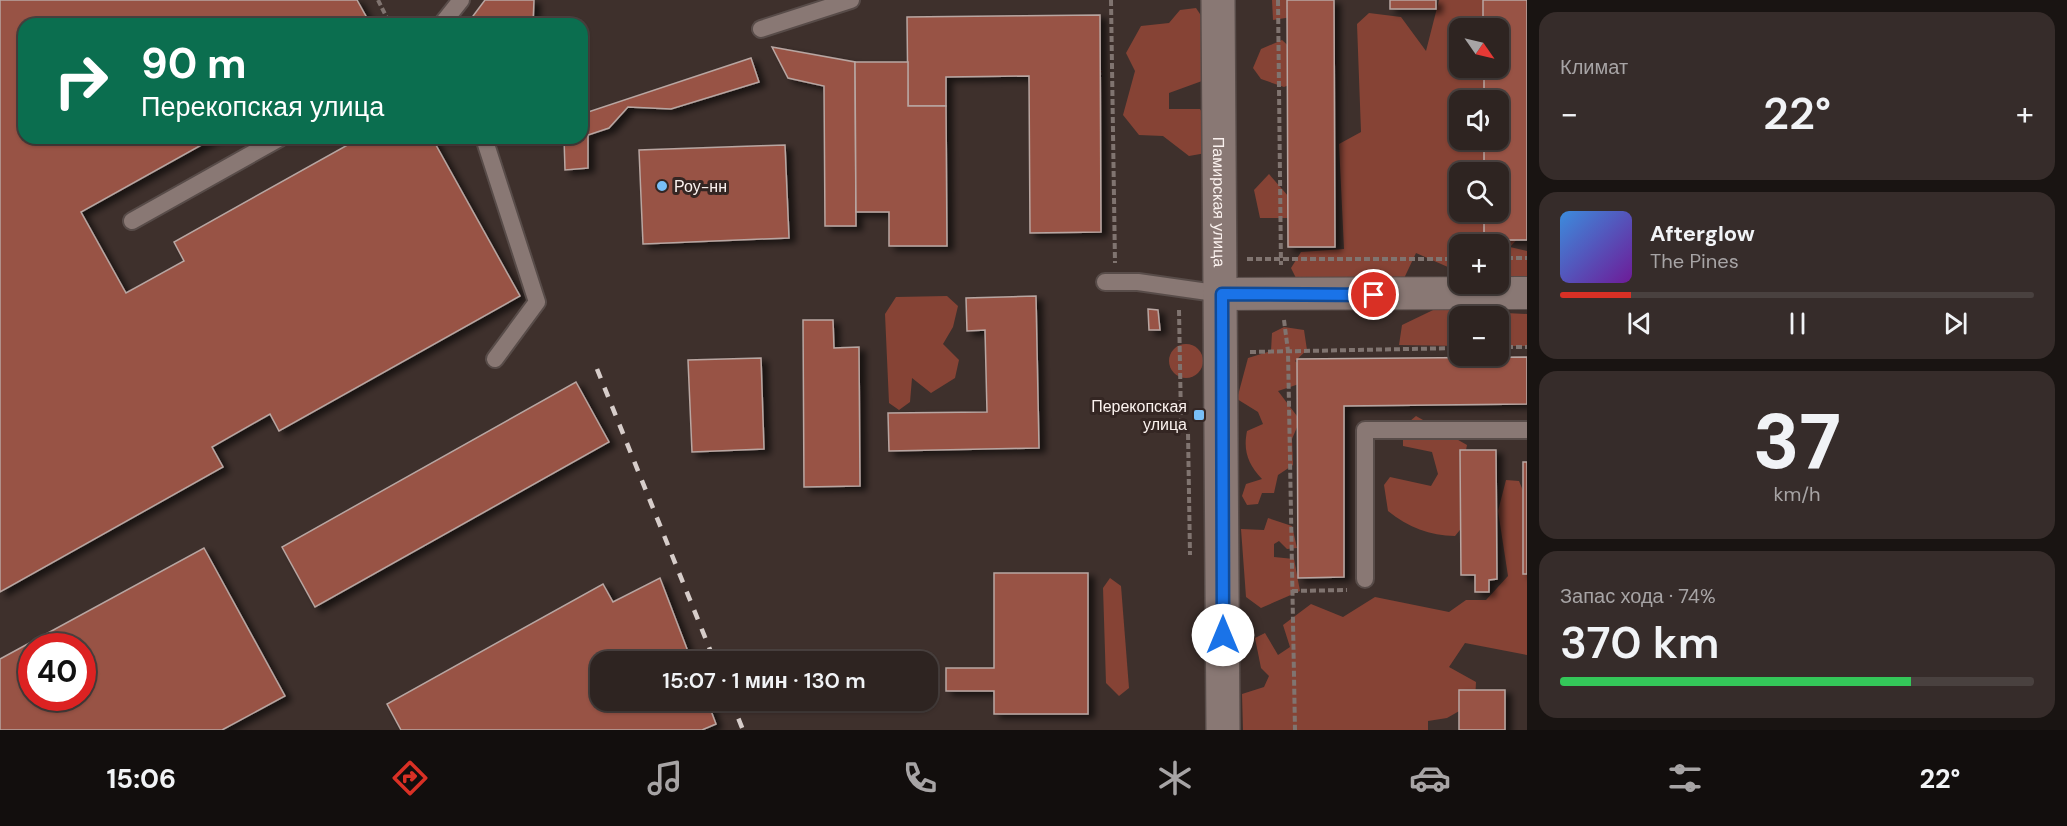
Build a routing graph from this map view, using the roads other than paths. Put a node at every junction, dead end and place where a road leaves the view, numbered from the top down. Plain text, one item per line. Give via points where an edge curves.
1 (461, 0) edge
2 (851, 0) edge
3 (1218, 0) edge
4 (447, 18) edge
5 (760, 29) dead end
6 (269, 144) edge
7 (486, 144) edge
8 (132, 221) dead end
9 (1110, 282) road end
10 (1527, 293) edge
11 (1222, 294) junction
12 (495, 359) dead end
13 (1527, 430) edge
14 (1365, 579) road end
15 (1223, 730) edge

1 - 4 lane
2 - 5 lane
3 - 11 street, Памирская улица
6 - 8 lane
7 - 12 lane via 537,302
9 - 11 lane
10 - 11 street
11 - 15 street, Памирская улица
13 - 14 lane via 1365,430

